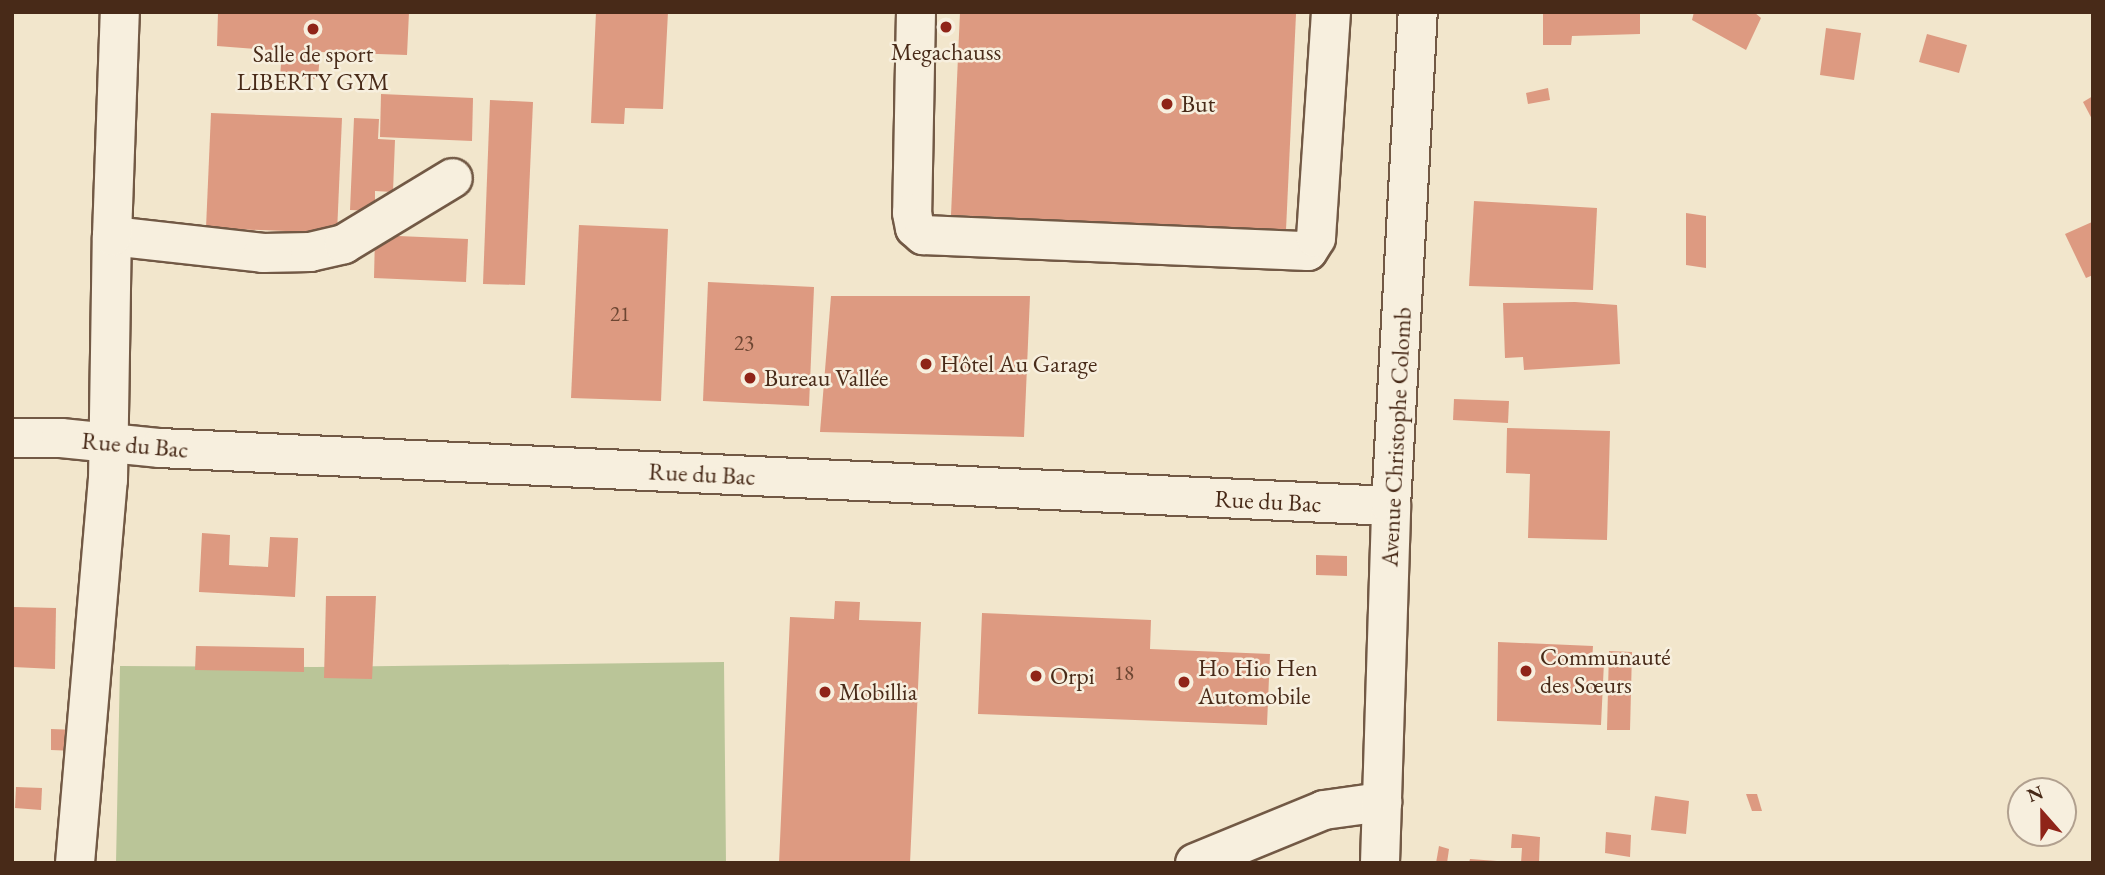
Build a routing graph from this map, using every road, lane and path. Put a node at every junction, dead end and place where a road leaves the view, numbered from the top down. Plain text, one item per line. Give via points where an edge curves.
1 (120, 12) edge
2 (916, 12) edge
3 (1331, 12) edge
4 (1418, 12) edge
5 (453, 178) dead end
6 (111, 236) junction
7 (12, 438) edge
8 (107, 442) junction
9 (1391, 506) junction
10 (1382, 802) junction
11 (75, 863) edge
12 (1195, 863) edge
13 (1380, 863) edge

1 - 6 street
2 - 3 street via 912,213 915,228 923,235 1308,251 1316,238
4 - 9 street, Avenue Christophe Colomb
5 - 6 street via 344,244 310,252 263,253
6 - 8 street
7 - 8 street, Rue du Bac
8 - 9 street, Rue du Bac via 187,450
8 - 11 street via 108,480
9 - 10 street, Avenue Christophe Colomb
10 - 12 street via 1324,810
10 - 13 street, Avenue Christophe Colomb

